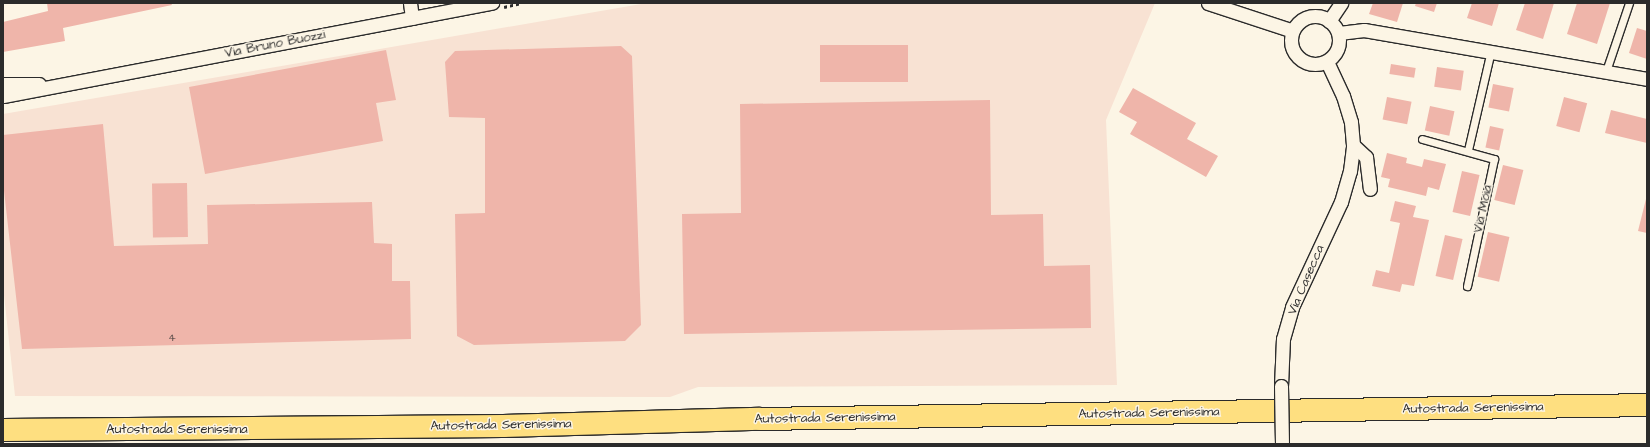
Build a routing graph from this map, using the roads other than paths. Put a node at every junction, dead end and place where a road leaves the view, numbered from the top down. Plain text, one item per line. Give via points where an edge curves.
1 (410, 3) edge
2 (492, 3) edge
3 (1208, 3) edge
4 (1341, 3) edge
5 (1629, 3) edge
6 (412, 18) junction
7 (1329, 20) junction
8 (1293, 31) junction
9 (1339, 33) junction
10 (1491, 50) junction
11 (1327, 61) junction
12 (1606, 71) junction
13 (1647, 79) edge
14 (3, 84) edge
15 (57, 85) junction
16 (3, 96) edge
17 (1422, 139) dead end
18 (1354, 145) junction
19 (1468, 150) junction
20 (1370, 188) dead end
21 (1466, 286) dead end
22 (1647, 405) edge
23 (3, 430) edge
24 (1282, 444) edge

1 - 6 street
2 - 6 street, Via Bruno Buozzi
3 - 8 street
4 - 7 street
5 - 12 lane
6 - 15 street, Via Bruno Buozzi
7 - 8 street via 1313,16 1304,19
7 - 9 street
8 - 11 street via 1292,46 1299,58 1313,64
9 - 10 street via 1364,30
9 - 11 street via 1338,50
10 - 12 street
10 - 19 lane
11 - 18 street, Via Casecca via 1343,96 1351,122
12 - 13 street
14 - 15 street, Via Bruno Buozzi
15 - 16 street, Via Bruno Buozzi
17 - 19 lane, Via Moia
18 - 20 street via 1366,157
18 - 24 street, Via Casecca, bridge via 1341,202 1292,307 1283,339
19 - 21 lane, Via Moia via 1494,159
22 - 23 highway, Autostrada Serenissima via 776,418 503,426

